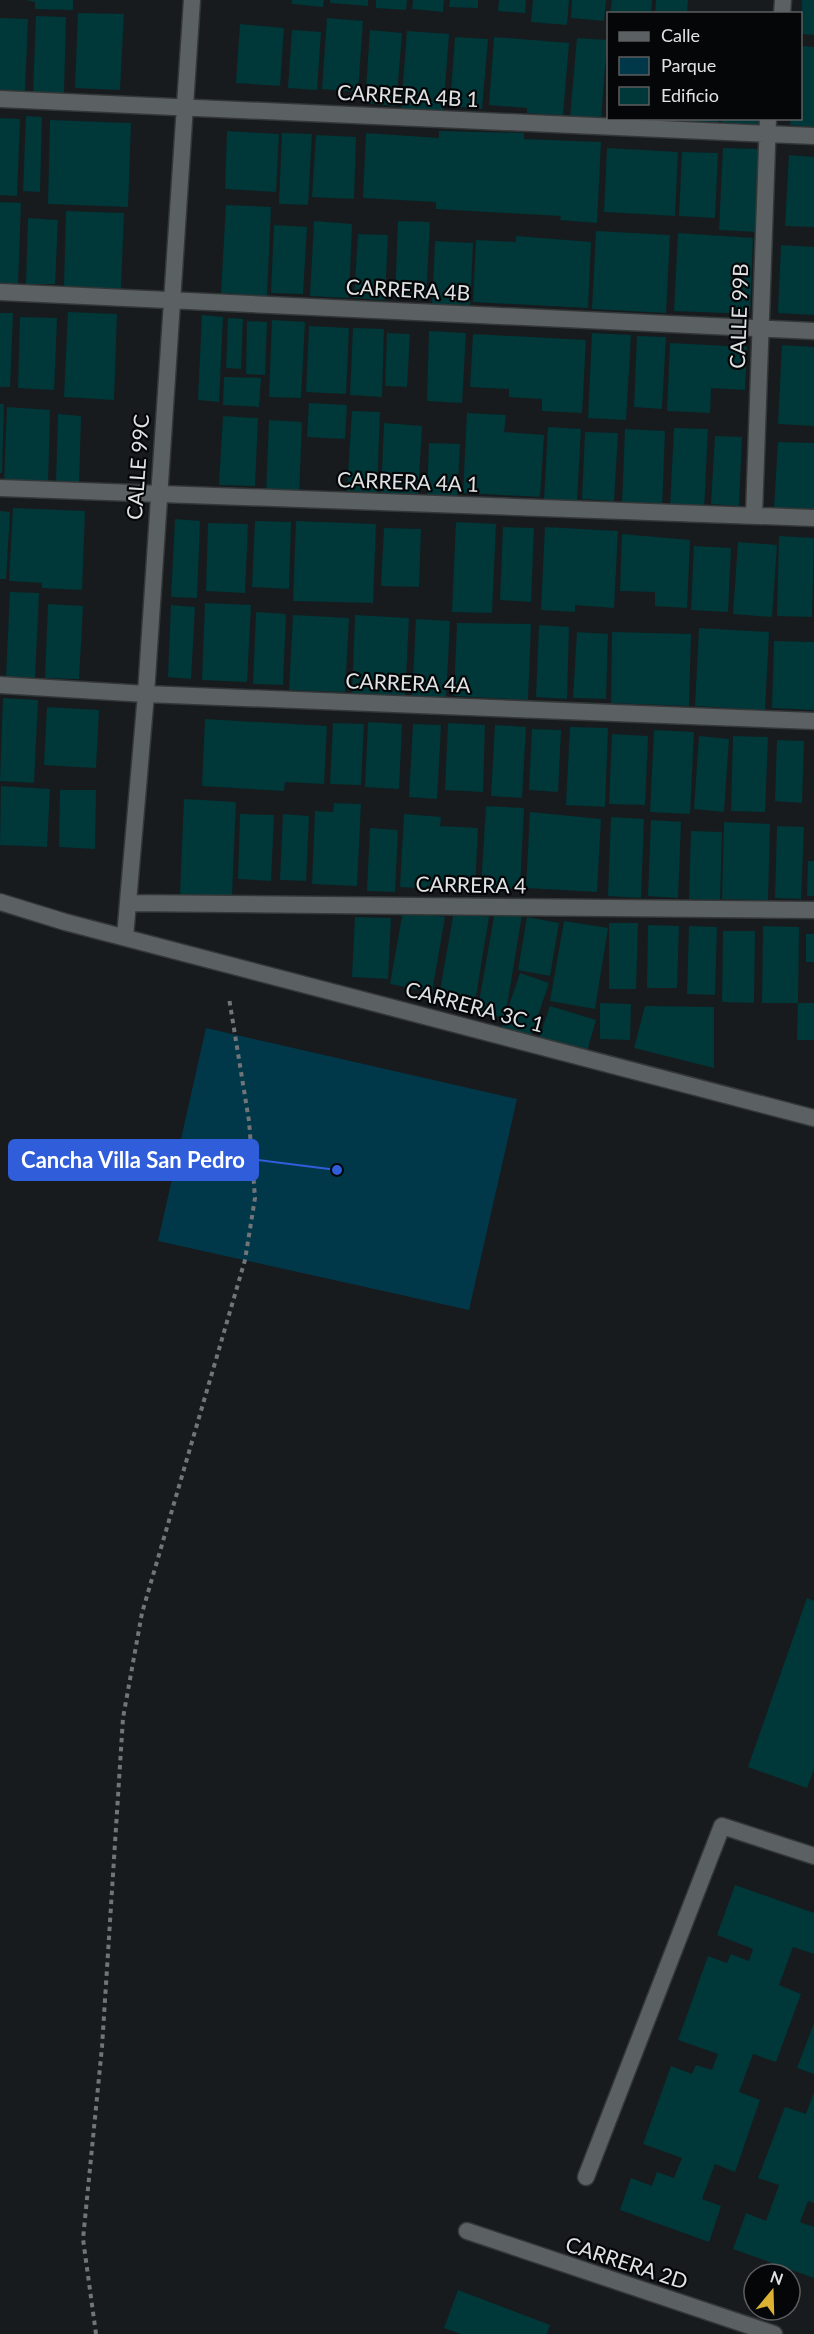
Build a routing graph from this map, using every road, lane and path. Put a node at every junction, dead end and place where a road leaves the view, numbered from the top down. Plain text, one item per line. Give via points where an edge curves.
1 (192, 0) edge
2 (0, 99) edge
3 (183, 106) junction
4 (767, 127) edge
5 (814, 136) edge
6 (0, 292) edge
7 (171, 299) junction
8 (760, 330) junction
9 (814, 332) edge
10 (0, 488) edge
11 (158, 495) junction
12 (754, 515) junction
13 (814, 518) edge
14 (0, 685) edge
15 (146, 694) junction
16 (814, 721) edge
17 (0, 902) edge
18 (128, 903) junction
19 (814, 910) edge
20 (125, 938) junction
21 (210, 960) junction
22 (814, 1118) edge
23 (814, 1856) edge
24 (586, 2177) dead end
25 (467, 2231) dead end
26 (96, 2334) edge
27 (774, 2334) edge

1 - 3 street, CALLE 99C
2 - 3 street, CARRERA 4B 1
3 - 4 street, CARRERA 4B 1
3 - 7 street, CALLE 99C
4 - 5 street, CARRERA 4B 1
4 - 8 street, CALLE 99B
6 - 7 street, CARRERA 4B
7 - 8 street, CARRERA 4B
7 - 11 street, CALLE 99C
8 - 9 street, CARRERA 4B
8 - 12 street, CALLE 99B
10 - 11 street, CARRERA 4A 1
11 - 12 street, CARRERA 4A 1
11 - 15 street, CALLE 99C
12 - 13 street, CARRERA 4A 1
14 - 15 street, CARRERA 4A
15 - 16 street, CARRERA 4A
15 - 18 street, CALLE 99C
17 - 20 street
18 - 19 street, CARRERA 4
18 - 20 street, CALLE 99C
20 - 21 street, CARRERA 3C 1
21 - 22 street, CARRERA 3C 1
21 - 26 path via 227,986 249,1121 255,1198 245,1260 142,1613 123,1718 102,2047 83,2239
23 - 24 street via 722,1826
25 - 27 street, CARRERA 2D

